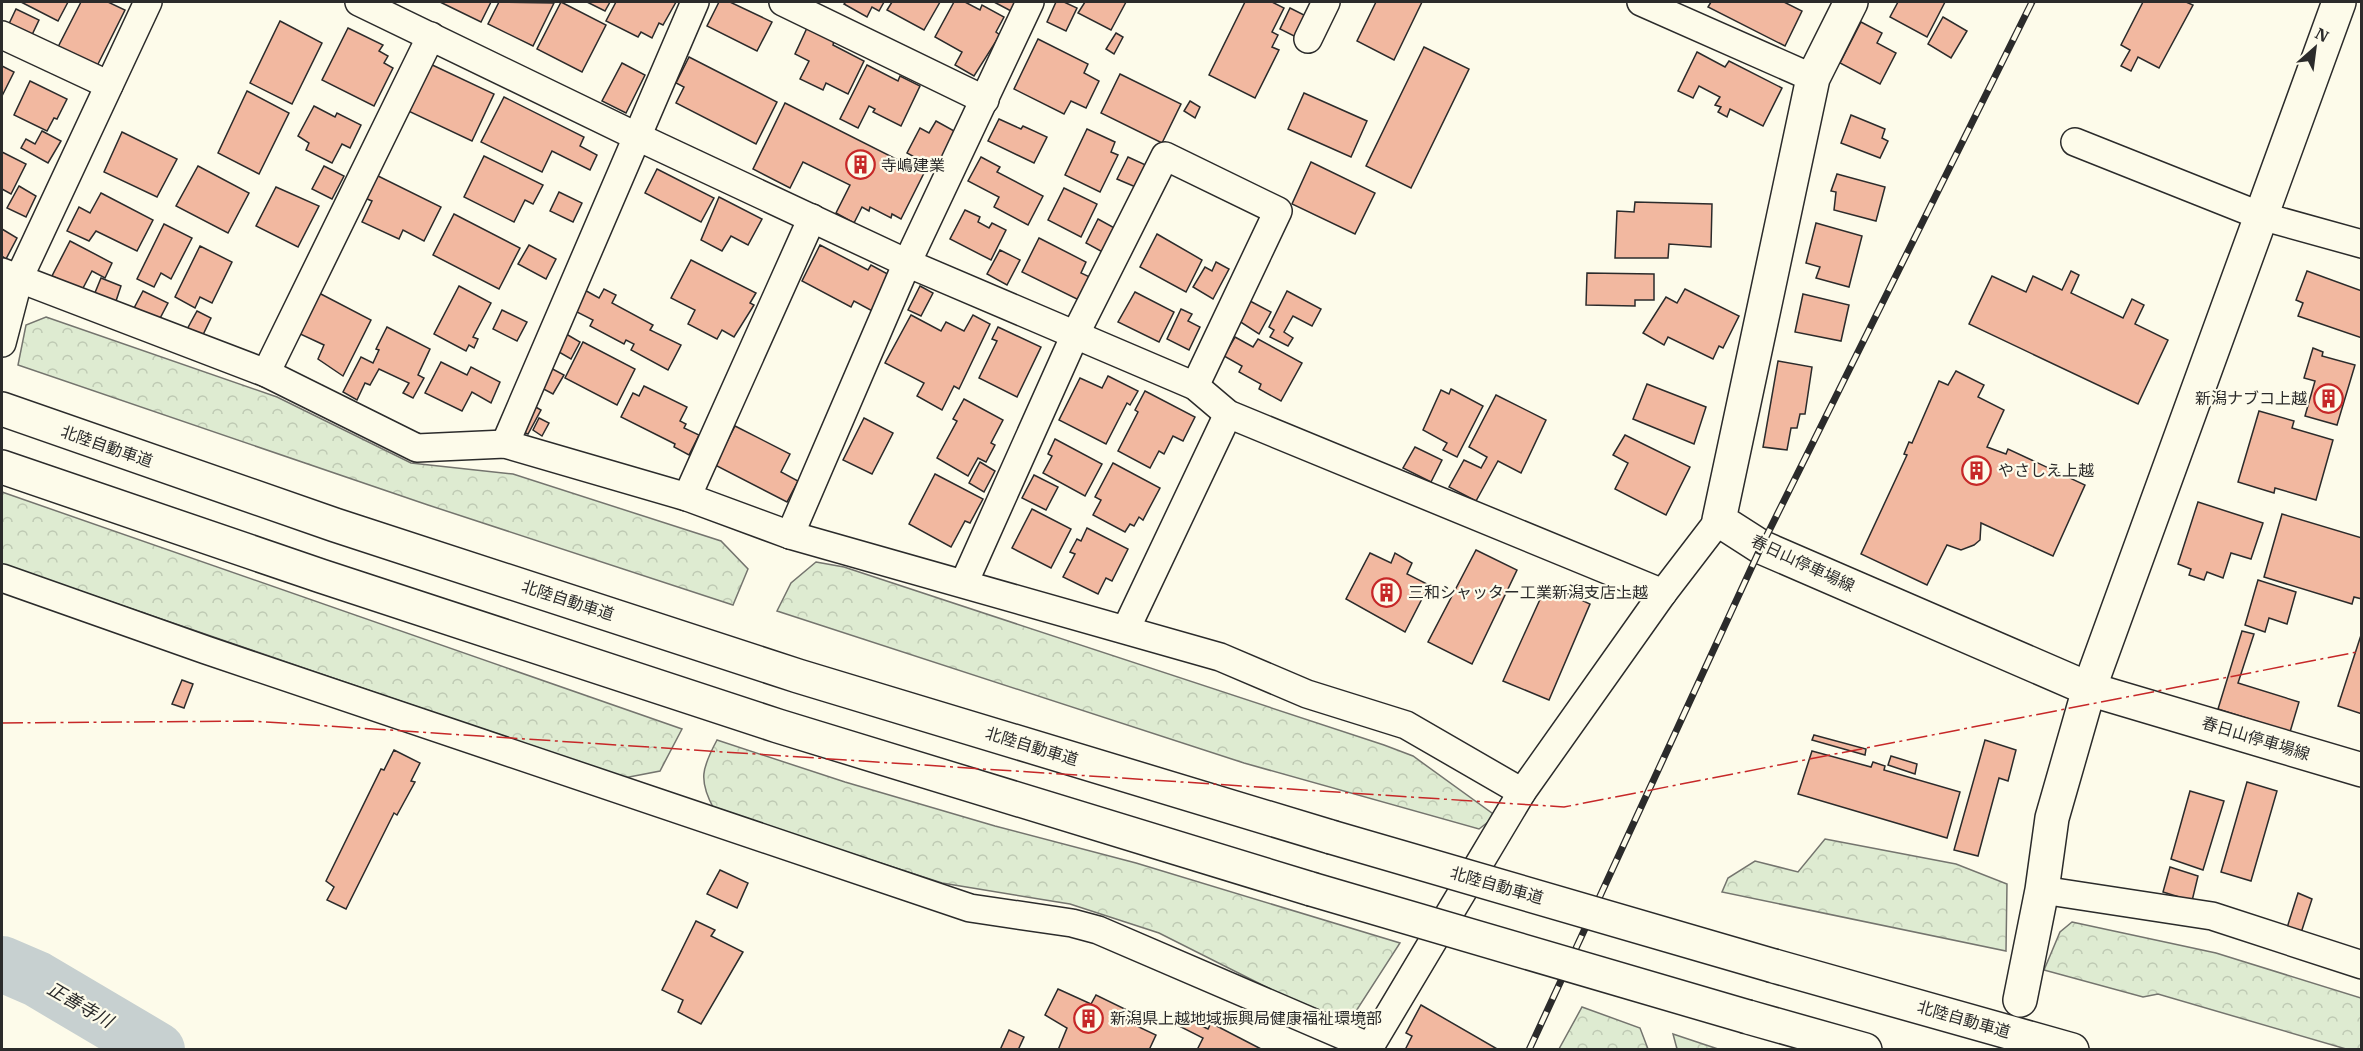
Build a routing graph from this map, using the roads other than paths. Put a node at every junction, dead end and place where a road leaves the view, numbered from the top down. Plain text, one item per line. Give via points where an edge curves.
1 (148, 2) edge
2 (359, 2) edge
3 (694, 2) edge
4 (783, 2) edge
5 (1030, 2) edge
6 (1326, 2) edge
7 (1641, 2) edge
8 (1851, 2) edge
9 (2338, 2) edge
10 (2, 35) edge
11 (431, 36) junction
12 (1308, 39) dead end
13 (1813, 78) junction
14 (109, 85) junction
15 (985, 100) junction
16 (638, 137) junction
17 (2075, 142) dead end
18 (2261, 216) junction
19 (812, 218) junction
20 (2361, 244) edge
21 (907, 263) junction
22 (10, 275) edge
23 (1075, 334) junction
24 (2, 343) edge
25 (266, 373) junction
26 (1194, 386) junction
27 (2, 409) edge
28 (1228, 414) junction
29 (505, 444) junction
30 (2, 467) edge
31 (687, 497) junction
32 (1719, 520) junction
33 (790, 535) junction
34 (2, 578) edge
35 (964, 583) junction
36 (1663, 593) junction
37 (1126, 629) junction
38 (2089, 688) junction
39 (2361, 770) edge
40 (1522, 792) junction
41 (2042, 890) junction
42 (2361, 965) edge
43 (2020, 1000) dead end
44 (1369, 1048) edge
45 (1865, 1050) edge
46 (2072, 1050) edge

1 - 14 street
2 - 11 street
3 - 16 street
4 - 15 street
5 - 15 street
6 - 12 street
7 - 13 street
8 - 13 main road
9 - 18 main road
10 - 14 street
11 - 16 street
11 - 25 street
13 - 32 main road
14 - 22 street
15 - 21 street
16 - 19 street
16 - 29 street
17 - 18 street
18 - 20 street
18 - 38 main road
19 - 21 street
19 - 31 street
21 - 23 street
21 - 33 street
22 - 24 street
22 - 25 street
23 - 26 street
23 - 26 street via 1165,156 1278,211
23 - 35 street
25 - 29 street via 417,448
26 - 28 street
27 - 46 main road, 北陸自動車道, bridge via 335,525 787,672 1331,837
28 - 36 street
28 - 37 street
29 - 31 street
30 - 45 main road, bridge via 766,722 1311,889
31 - 33 street
32 - 36 street
32 - 38 main road, 春日山停車場線 via 1761,547
33 - 35 street
34 - 44 street via 959,904 1098,930
35 - 37 street
36 - 40 street
37 - 40 street via 1220,657 1307,694 1406,725
38 - 39 main road, 春日山停車場線
38 - 41 main road via 2052,818
40 - 44 street
41 - 42 street via 2212,916
41 - 43 main road

